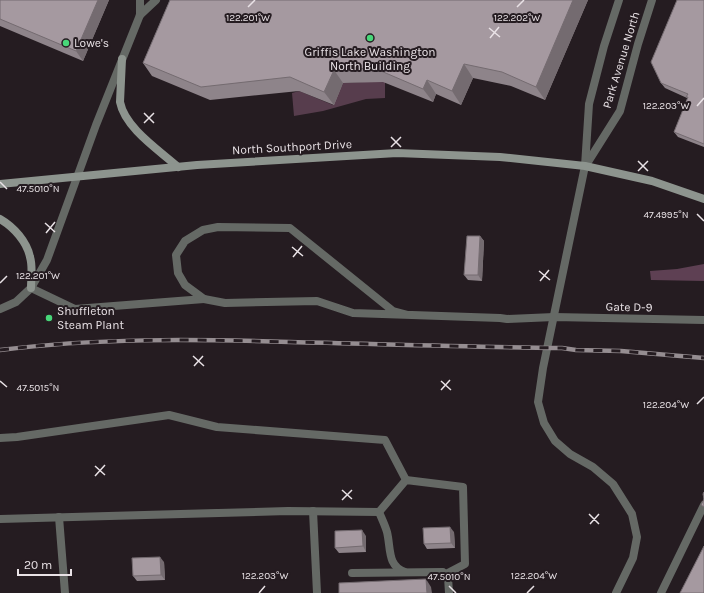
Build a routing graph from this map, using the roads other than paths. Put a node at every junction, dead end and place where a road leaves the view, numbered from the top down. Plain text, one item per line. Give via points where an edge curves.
1 (140, 0) edge
2 (156, 0) edge
3 (619, 0) edge
4 (652, 0) edge
5 (140, 15) junction
6 (122, 59) junction
7 (585, 166) junction
8 (178, 167) junction
9 (78, 177) junction
10 (0, 184) edge
11 (704, 199) edge
12 (0, 219) edge
13 (31, 288) junction
14 (204, 299) junction
15 (0, 309) edge
16 (408, 315) junction
17 (554, 317) junction
18 (704, 320) edge
19 (0, 438) edge
20 (406, 480) junction
21 (704, 506) edge
22 (313, 511) junction
23 (379, 512) junction
24 (59, 517) junction
25 (0, 519) edge
26 (406, 572) junction
27 (352, 573) dead end
28 (446, 574) junction
29 (65, 593) edge
30 (317, 593) edge
31 (448, 593) edge
32 (616, 593) edge
33 (661, 593) edge

1 - 5 street
2 - 5 street
3 - 7 street, Park Avenue North via 589,104
4 - 7 street, Park Avenue North via 620,111
5 - 6 street
6 - 8 main road via 120,102 124,112 134,128
6 - 9 street
7 - 8 main road, North Southport Drive via 500,157 397,153
7 - 11 main road, North Southport Drive via 652,181
7 - 17 street, Park Avenue North
8 - 9 main road, North Southport Drive
9 - 10 main road, North Southport Drive
9 - 13 street via 47,260
12 - 13 main road via 14,229 26,244 30,257
13 - 14 street via 75,309
13 - 15 street via 16,302
14 - 16 street, Gate D-9 via 225,303 318,301 346,312
14 - 16 street via 185,285 178,273 176,255 185,241 203,230 218,227 290,228 393,311
16 - 17 street, Gate D-9 via 507,319
17 - 18 street, Gate D-9
17 - 32 street, Park Avenue North via 538,402 544,423 555,441 613,484 632,514 636,544 633,558
19 - 20 street via 169,415 217,427 385,440
20 - 23 street
20 - 28 street via 463,487 465,564
21 - 33 street
22 - 23 street
22 - 24 street
22 - 30 street
23 - 26 street via 387,533 391,560
24 - 25 street
24 - 29 street
26 - 27 street
26 - 28 street
28 - 31 street

